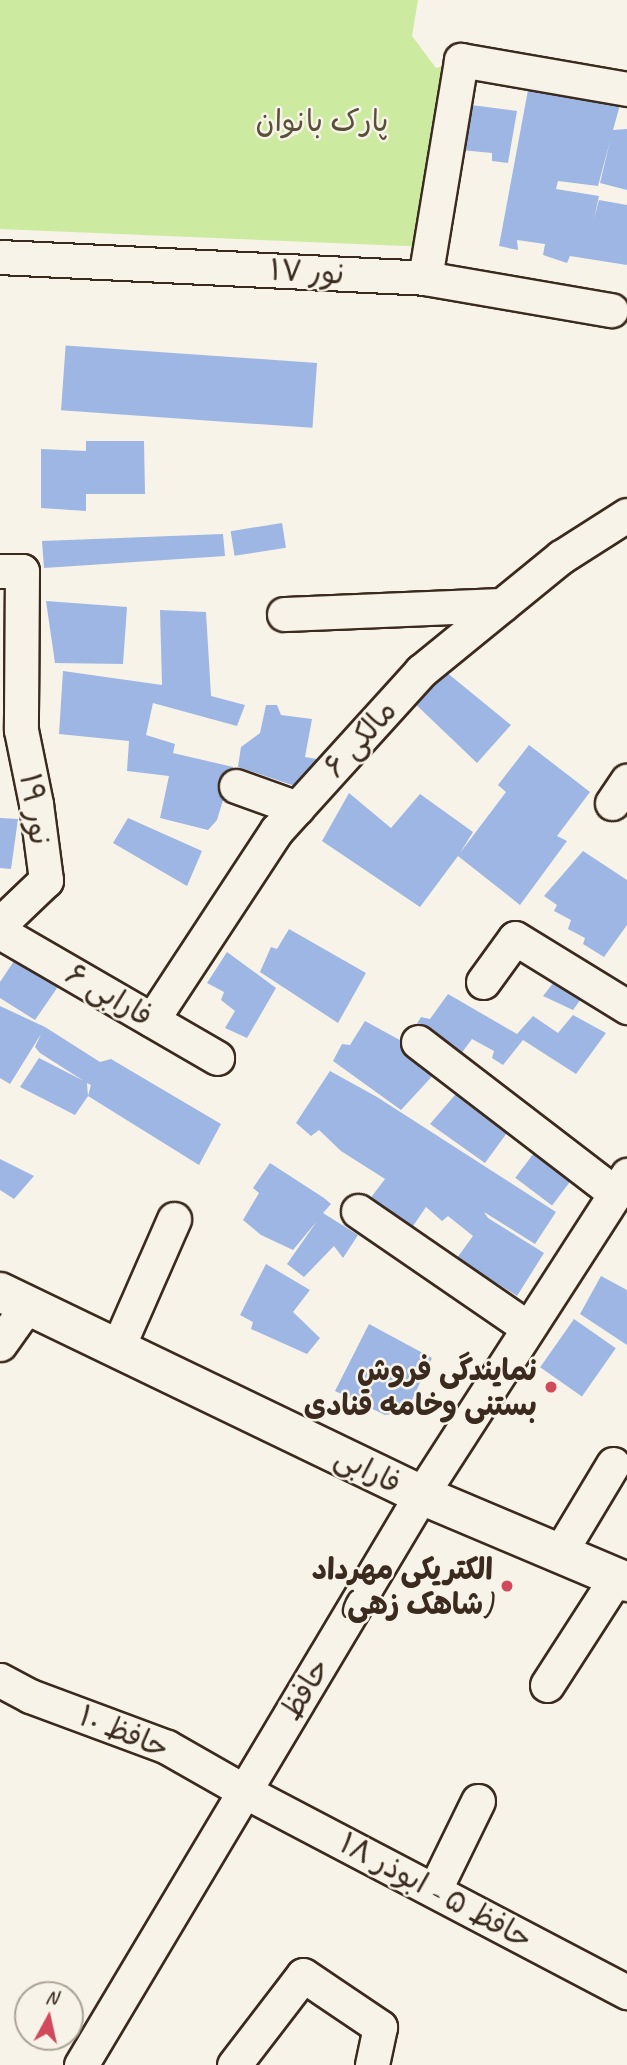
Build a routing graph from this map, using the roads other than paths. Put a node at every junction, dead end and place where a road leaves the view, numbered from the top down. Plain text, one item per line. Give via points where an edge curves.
1 (627, 89) edge
2 (0, 257) edge
3 (425, 278) junction
4 (622, 314) edge
5 (627, 515) edge
6 (0, 571) edge
7 (502, 605) junction
8 (284, 614) dead end
9 (236, 786) dead end
10 (297, 808) junction
11 (0, 924) edge
12 (0, 932) edge
13 (483, 982) dead end
14 (627, 1007) edge
15 (152, 1020) junction
16 (418, 1042) dead end
17 (217, 1058) dead end
18 (621, 1184) edge
19 (358, 1211) dead end
20 (174, 1219) dead end
21 (14, 1299) edge
22 (528, 1328) junction
23 (0, 1344) edge
24 (117, 1349) junction
25 (613, 1464) dead end
26 (421, 1495) junction
27 (559, 1553) junction
28 (622, 1580) edge
29 (0, 1680) edge
30 (547, 1685) dead end
31 (244, 1791) junction
32 (478, 1801) dead end
33 (435, 1889) junction
34 (627, 1992) edge
35 (81, 2065) edge
36 (234, 2065) edge
37 (372, 2065) edge

1 - 3 street via 461,60
2 - 3 street, نور ۱۷
3 - 4 street, نور ۱۷
5 - 7 street, مالکی ۶ via 561,557
6 - 11 street, نور ۱۹ via 22,571 21,730 46,880
7 - 8 street
7 - 10 street, مالکی ۶ via 421,671
9 - 10 street
10 - 15 street, مالکی ۶ via 277,830
12 - 15 street, فارابی ۶
13 - 14 street via 515,938
15 - 17 street, فارابی ۶
16 - 18 street
18 - 22 street, حافظ
19 - 22 street
20 - 24 street
21 - 23 street
21 - 24 street, فارابی
22 - 26 street, حافظ
24 - 26 street, فارابی
25 - 27 street
26 - 27 street, فارابی
26 - 31 street, حافظ
27 - 28 street, فارابی
28 - 30 street
29 - 31 street, حافظ ۱۰ via 30,1696 167,1747
31 - 33 street, حافظ ۵ - ابوذر ۱۸
31 - 35 street, حافظ
32 - 33 street
33 - 34 street, حافظ ۵ - ابوذر ۱۸
36 - 37 street via 303,1975 380,2027

